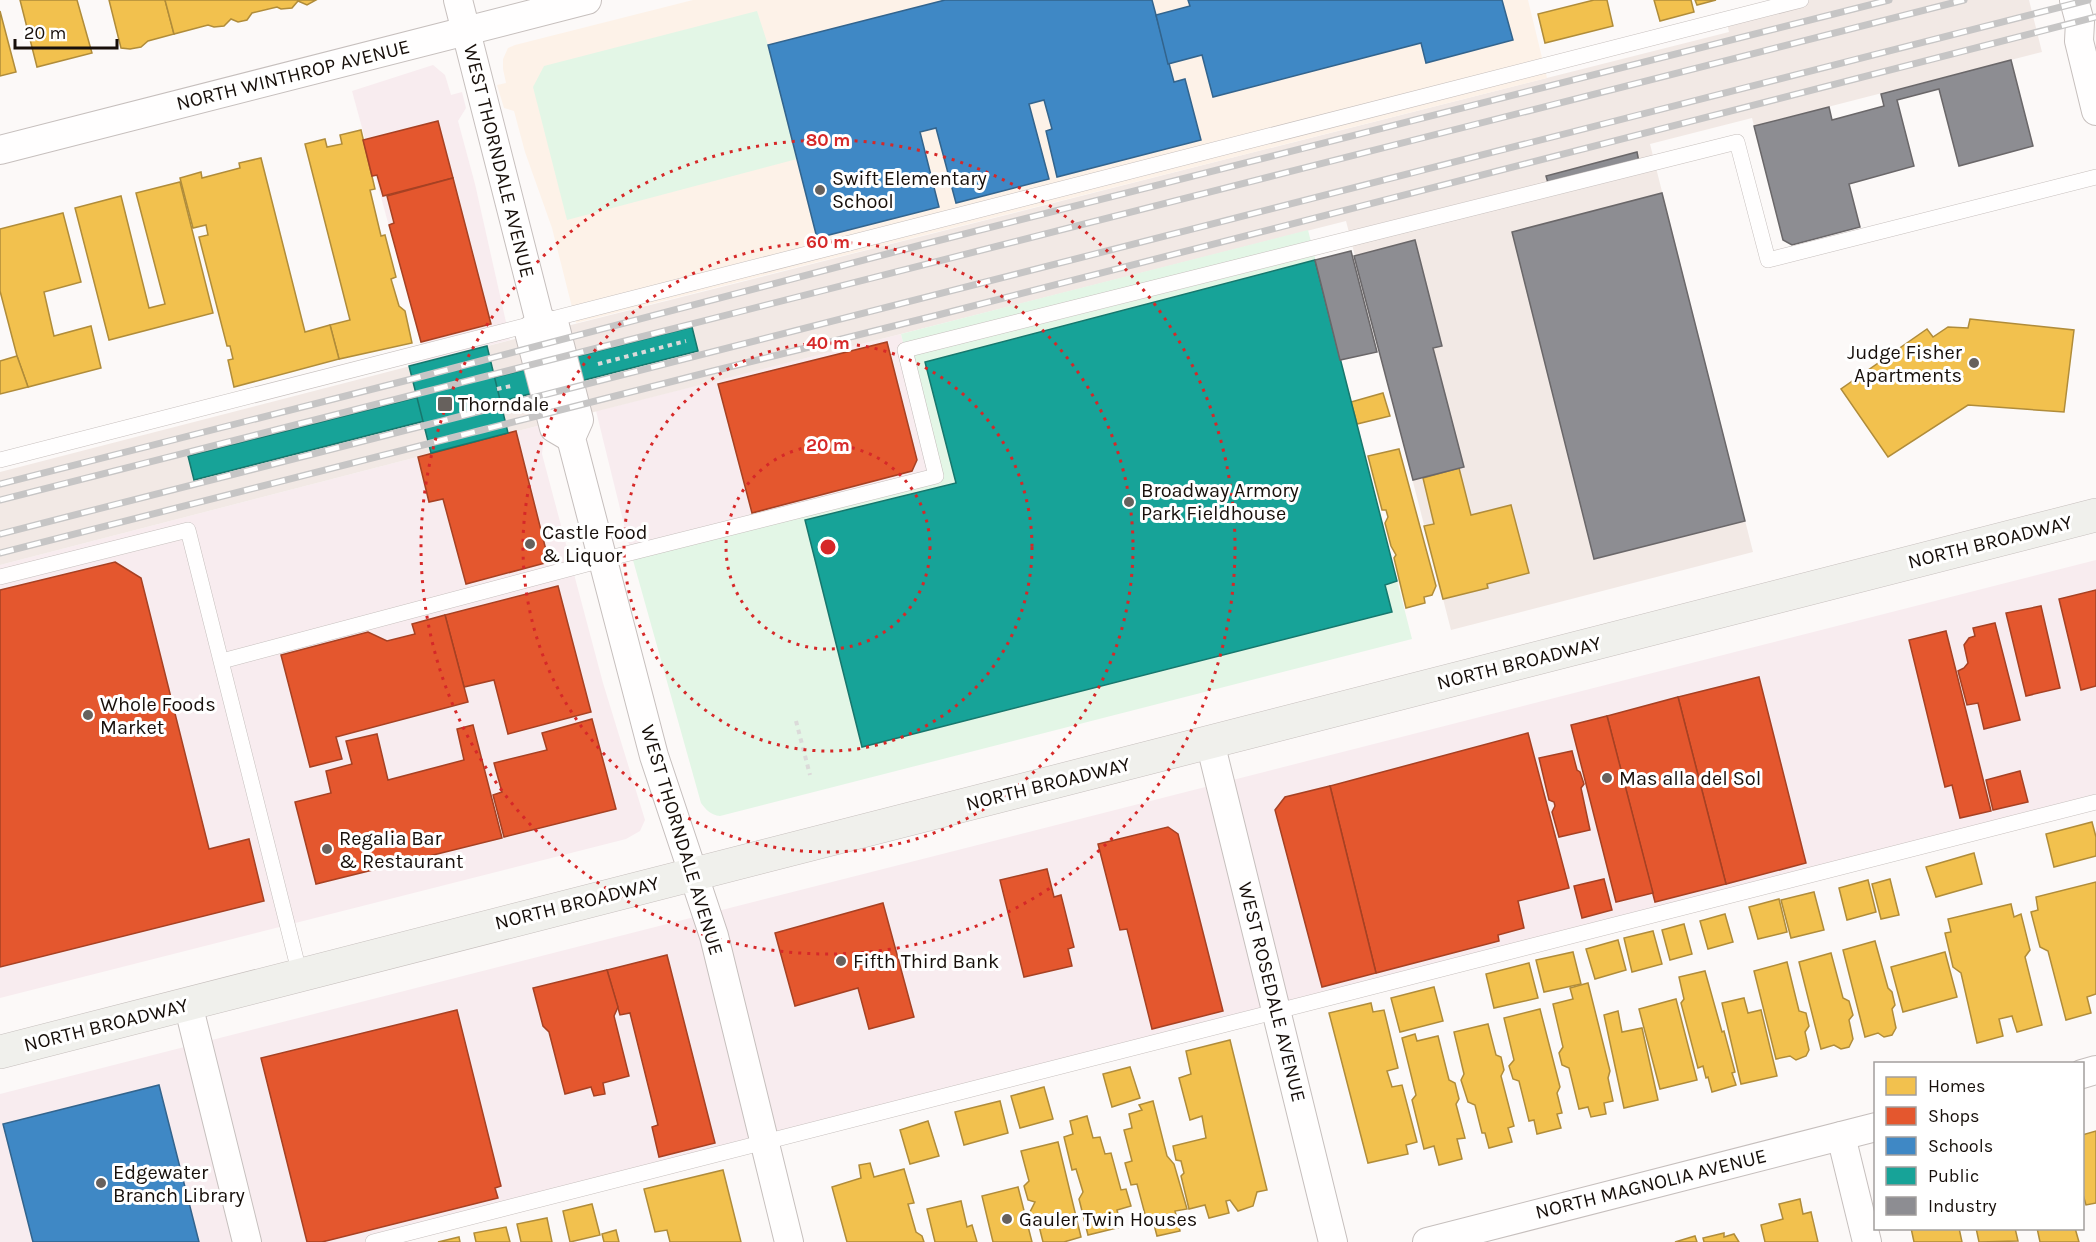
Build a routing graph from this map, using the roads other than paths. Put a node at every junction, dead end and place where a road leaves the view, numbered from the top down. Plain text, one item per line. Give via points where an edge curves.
1 (458, 0) edge
2 (587, 0) edge
3 (1801, 0) edge
4 (2060, 0) edge
5 (2074, 0) edge
6 (466, 31) junction
7 (2079, 41) junction
8 (2096, 111) edge
9 (0, 150) edge
10 (2096, 177) edge
11 (540, 322) junction
12 (0, 460) edge
13 (2096, 515) edge
14 (602, 560) junction
15 (0, 577) edge
16 (222, 661) junction
17 (1210, 742) junction
18 (2096, 802) edge
19 (694, 874) junction
20 (300, 975) junction
21 (188, 1004) junction
22 (1277, 1011) junction
23 (0, 1052) edge
24 (1874, 1127) edge
25 (1841, 1136) junction
26 (765, 1142) junction
27 (247, 1242) edge
28 (373, 1242) edge
29 (789, 1242) edge
30 (1333, 1242) edge
31 (1426, 1242) edge
32 (1867, 1242) edge

1 - 6 street, WEST THORNDALE AVENUE
2 - 6 street, NORTH WINTHROP AVENUE
3 - 11 lane
4 - 7 street via 2066,25
5 - 7 street via 2080,22
6 - 9 street, NORTH WINTHROP AVENUE
6 - 11 street, WEST THORNDALE AVENUE
7 - 8 street
10 - 14 lane via 1768,260 1737,142 905,350 936,476
11 - 12 lane
11 - 14 street, WEST THORNDALE AVENUE via 555,326 579,420 570,438
13 - 17 main road, NORTH BROADWAY
14 - 16 lane
14 - 19 street, WEST THORNDALE AVENUE via 654,756
15 - 16 lane via 188,530
16 - 20 lane
17 - 19 main road, NORTH BROADWAY
17 - 22 street, WEST ROSEDALE AVENUE
18 - 22 lane
19 - 20 main road, NORTH BROADWAY
19 - 26 street, WEST THORNDALE AVENUE via 714,936
20 - 21 main road, NORTH BROADWAY
21 - 23 main road, NORTH BROADWAY
21 - 27 street
22 - 26 lane
22 - 30 street, WEST ROSEDALE AVENUE
24 - 25 street, NORTH MAGNOLIA AVENUE
25 - 31 street, NORTH MAGNOLIA AVENUE
25 - 32 street
26 - 28 lane
26 - 29 street, WEST THORNDALE AVENUE

